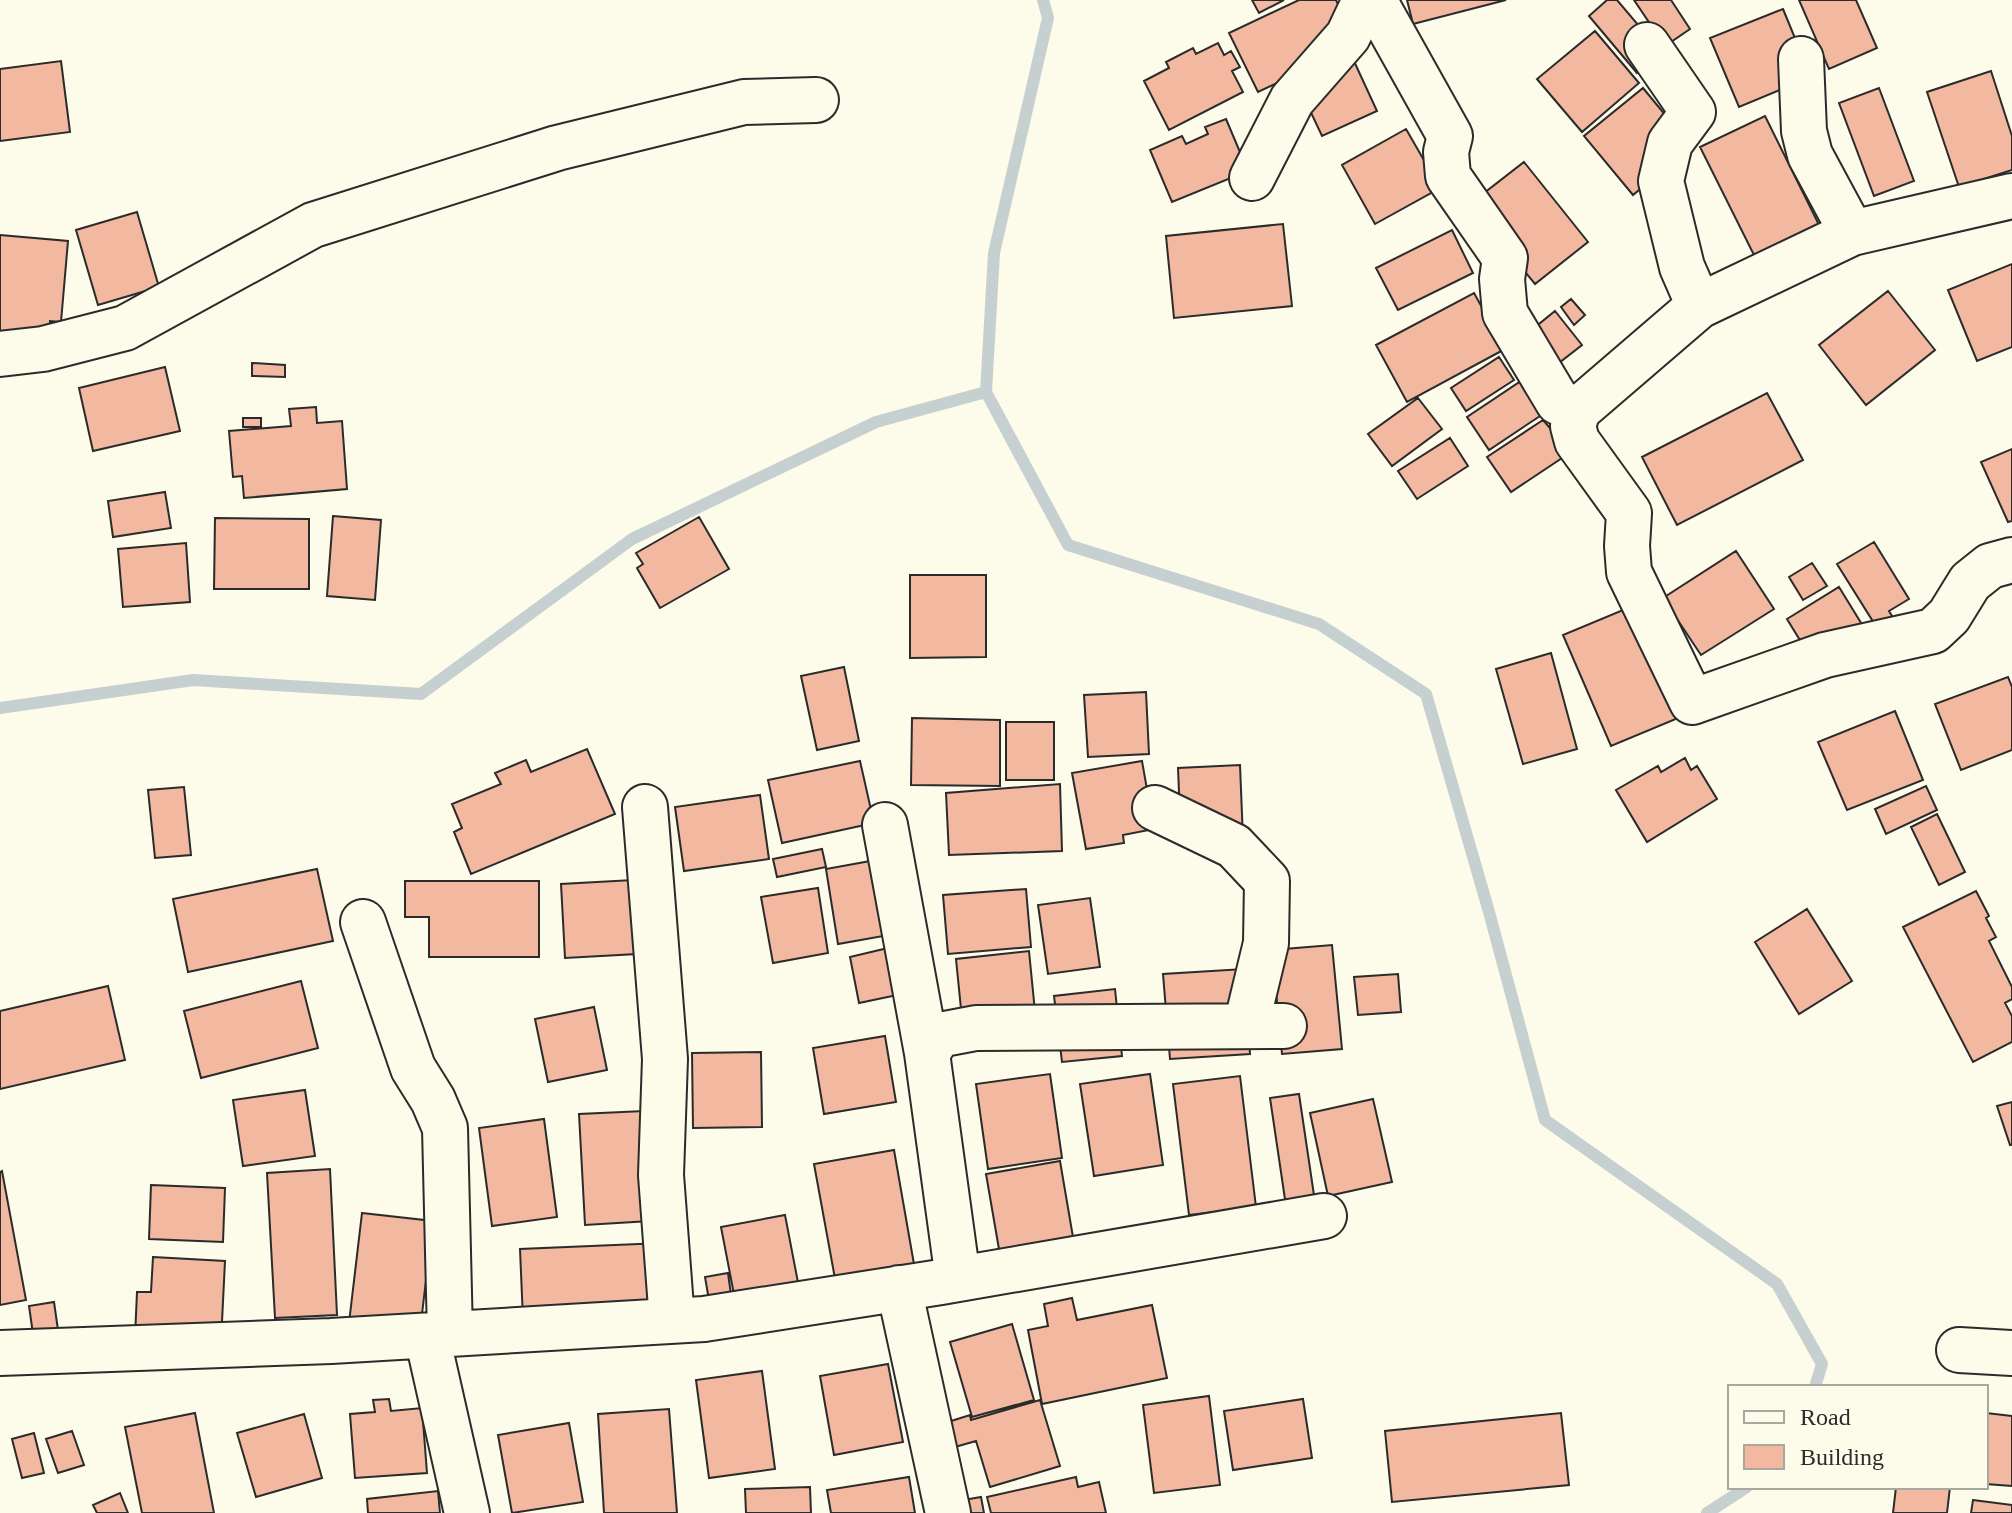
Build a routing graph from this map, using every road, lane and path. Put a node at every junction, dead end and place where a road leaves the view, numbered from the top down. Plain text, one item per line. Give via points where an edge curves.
1 (1365, 0) edge
2 (1374, 0) edge
3 (1647, 45) dead end
4 (1801, 59) dead end
5 (816, 100) dead end
6 (1252, 178) dead end
7 (2012, 196) edge
8 (1852, 233) junction
9 (1699, 306) junction
10 (0, 354) edge
11 (1578, 410) junction
12 (2012, 560) edge
13 (645, 807) dead end
14 (1155, 808) dead end
15 (885, 825) dead end
16 (363, 922) dead end
17 (927, 1053) junction
18 (1324, 1216) dead end
19 (958, 1279) junction
20 (899, 1288) junction
21 (672, 1321) junction
22 (439, 1335) junction
23 (1959, 1350) dead end
24 (0, 1353) edge
25 (2012, 1353) edge
26 (467, 1513) edge
27 (948, 1513) edge

1 - 6 street via 1348,36 1292,100
2 - 11 street via 1450,136 1448,176 1505,258 1505,313 1558,402
3 - 9 street via 1693,112 1670,143 1661,181 1682,267
4 - 8 street via 1810,155
5 - 10 street via 744,102 557,148 313,225 125,328
7 - 8 street
8 - 9 street
9 - 11 street
11 - 12 street via 1573,426 1577,441 1629,513 1629,572 1692,702 1825,655 1933,631 1970,582 1990,566
13 - 21 street via 665,1059 661,1175
14 - 17 street via 1234,846 1267,881 1265,1026 976,1028 939,1035
15 - 17 street
16 - 22 street via 413,1068 445,1128
17 - 19 street
18 - 19 street
19 - 20 street
20 - 21 street
20 - 27 street
21 - 22 street
22 - 24 street
22 - 26 street
23 - 25 street

